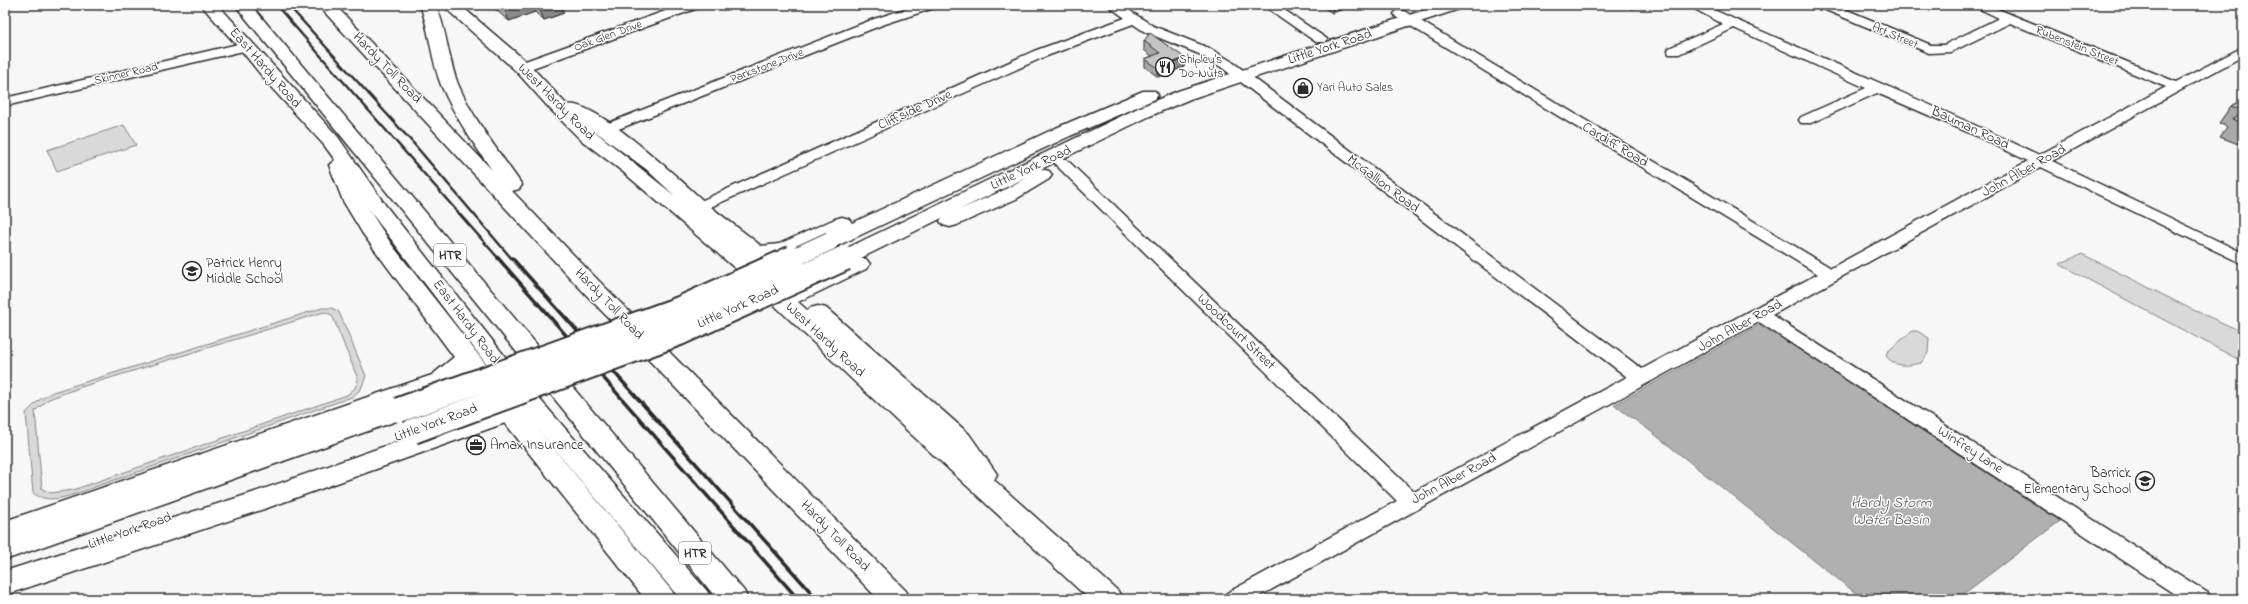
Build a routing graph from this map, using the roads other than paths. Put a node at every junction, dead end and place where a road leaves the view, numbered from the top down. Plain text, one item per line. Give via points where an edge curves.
1 (209, 5) edge
2 (243, 5) edge
3 (326, 5) edge
4 (428, 5) edge
5 (450, 5) edge
6 (694, 5) edge
7 (930, 5) edge
8 (1113, 5) edge
9 (1269, 5) edge
10 (1427, 5) edge
11 (1456, 5) edge
12 (1693, 5) edge
13 (1825, 5) edge
14 (1977, 5) edge
15 (1405, 17) junction
16 (2010, 18) junction
17 (1134, 19) junction
18 (1733, 24) junction
19 (1321, 39) junction
20 (247, 46) junction
21 (1674, 51) dead end
22 (2243, 51) edge
23 (522, 67) junction
24 (1235, 72) junction
25 (1878, 86) junction
26 (2177, 87) junction
27 (548, 94) junction
28 (5, 102) edge
29 (1806, 120) dead end
30 (606, 129) junction
31 (1063, 132) junction
32 (331, 141) junction
33 (1086, 142) junction
34 (2040, 161) junction
35 (1061, 162) junction
36 (699, 207) junction
37 (550, 243) junction
38 (798, 243) junction
39 (753, 250) junction
40 (2243, 259) edge
41 (847, 263) junction
42 (1831, 275) junction
43 (756, 276) junction
44 (774, 292) junction
45 (797, 295) junction
46 (1760, 315) junction
47 (467, 358) junction
48 (504, 372) junction
49 (1642, 379) junction
50 (416, 389) junction
51 (514, 402) junction
52 (442, 436) junction
53 (1411, 502) junction
54 (1011, 512) junction
55 (5, 532) edge
56 (5, 549) edge
57 (5, 575) edge
58 (5, 583) edge
59 (662, 599) edge
60 (697, 599) edge
61 (734, 599) edge
62 (896, 599) edge
63 (1108, 599) edge
64 (1236, 599) edge
65 (2200, 599) edge

1 - 20 main road, East Hardy Road
2 - 61 main road, HTR
3 - 37 main road, Hardy Toll Road
4 - 37 main road via 439,37 445,70 456,99
5 - 23 main road, West Hardy Road
6 - 23 street, Oak Glen Drive
7 - 30 street, Parkstone Drive via 878,22
8 - 17 street, McGallion Road
9 - 19 street
10 - 15 main road, Little York Road
11 - 15 main road, Little York Road
12 - 18 street, Bauman Road
13 - 16 street, Art Street via 1928,49 1946,49
14 - 16 street, Rubenstein Street
15 - 19 main road, Little York Road
15 - 24 main road, Little York Road
15 - 42 street, Cardiff Road
16 - 26 street, Rubenstein Street
17 - 24 street, McGallion Road via 1150,29 1204,51
17 - 36 street, Cliffside Drive via 1039,54
18 - 21 street
18 - 25 street, Bauman Road
19 - 24 main road, Little York Road
20 - 28 street, Skinner Road
20 - 32 main road, East Hardy Road via 276,82
22 - 26 street, John Alber Road
23 - 27 main road, West Hardy Road
24 - 31 main road, Little York Road via 1144,96
24 - 33 main road, Little York Road
24 - 49 street, McGallion Road
25 - 29 street
25 - 34 street, Bauman Road
26 - 34 street, John Alber Road
27 - 30 main road
27 - 43 main road, West Hardy Road via 588,136 629,167
30 - 36 main road
31 - 38 main road via 978,160
31 - 43 main road, Little York Road, bridge
32 - 47 main road via 342,178 355,207
32 - 48 main road, East Hardy Road via 379,210
33 - 35 main road
33 - 41 main road, Little York Road
34 - 40 street, Bauman Road
34 - 42 street, John Alber Road
35 - 41 main road via 1025,187 992,205
35 - 53 street, Woodcourt Street
36 - 39 main road
37 - 62 main road, Hardy Toll Road
38 - 39 main road via 771,253
38 - 41 main road via 789,254 799,269 818,275
39 - 45 main road
41 - 44 main road, Little York Road, bridge
41 - 45 main road
42 - 46 street, John Alber Road
43 - 44 main road, West Hardy Road
43 - 48 main road, Little York Road, bridge via 680,309
44 - 51 main road, Little York Road, bridge
44 - 54 main road, West Hardy Road
45 - 54 main road via 960,441
46 - 49 street, John Alber Road
46 - 65 street, Winfrey Lane
47 - 50 main road via 456,370 440,381
47 - 51 main road
48 - 51 main road, East Hardy Road
48 - 56 main road, Little York Road, bridge
49 - 53 street, John Alber Road
50 - 52 main road via 442,389 455,402 457,424
50 - 55 main road
51 - 52 main road
51 - 57 main road, Little York Road, bridge via 413,431
51 - 59 main road
51 - 60 main road, East Hardy Road via 611,496
52 - 58 main road via 116,550
53 - 64 street, John Alber Road
54 - 63 main road, West Hardy Road

